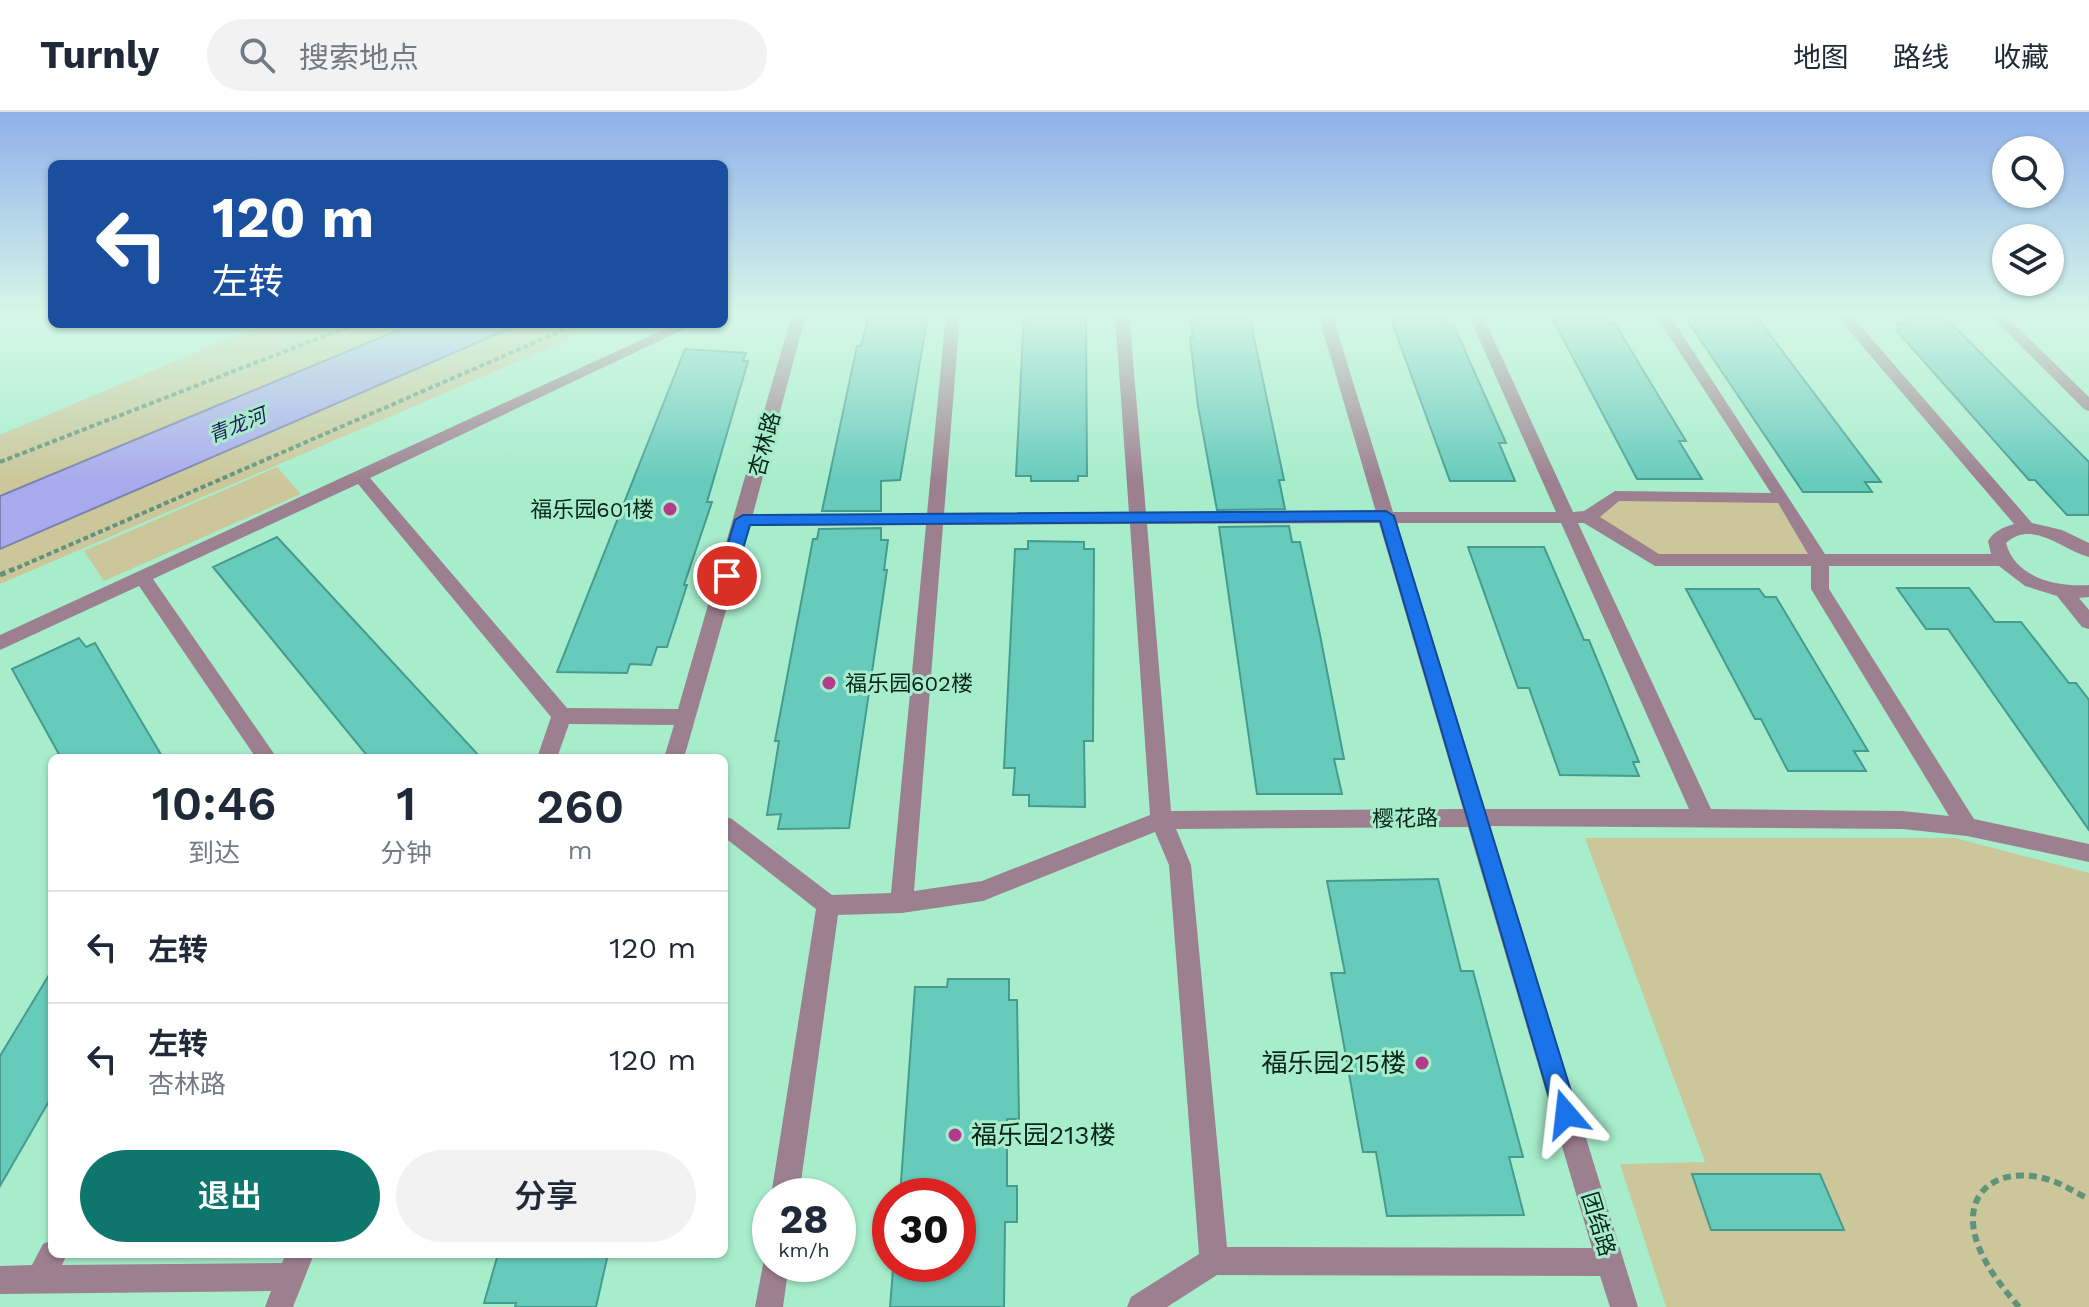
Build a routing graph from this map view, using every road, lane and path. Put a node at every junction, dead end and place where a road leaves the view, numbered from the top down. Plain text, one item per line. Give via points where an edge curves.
1 (237, 370) edge
2 (472, 370) edge
3 (589, 370) edge
4 (784, 370) edge
5 (949, 370) edge
6 (1126, 370) edge
7 (1342, 370) edge
8 (1500, 370) edge
9 (1699, 370) edge
10 (1890, 370) edge
11 (2052, 370) edge
12 (2089, 406) edge
13 (0, 462) edge
14 (360, 476) junction
15 (1783, 498) junction
16 (1386, 516) junction
17 (1567, 517) junction
18 (1588, 517) junction
19 (938, 518) junction
20 (1138, 519) junction
21 (743, 520) junction
22 (2028, 529) junction
23 (2089, 551) edge
24 (1820, 560) junction
25 (2004, 560) junction
26 (0, 575) edge
27 (143, 578) junction
28 (2063, 591) junction
29 (2089, 591) edge
30 (2089, 622) edge
31 (0, 643) edge
32 (562, 716) junction
33 (686, 717) junction
34 (264, 754) edge
35 (548, 754) edge
36 (675, 754) edge
37 (1477, 817) junction
38 (1704, 818) junction
39 (1161, 820) junction
40 (1967, 827) junction
41 (728, 828) edge
42 (2089, 853) edge
43 (902, 903) junction
44 (828, 905) junction
45 (788, 1178) edge
46 (2089, 1199) edge
47 (51, 1258) edge
48 (1214, 1261) junction
49 (1611, 1262) junction
50 (295, 1266) edge
51 (0, 1280) edge
52 (40, 1280) junction
53 (772, 1282) edge
54 (279, 1307) edge
55 (769, 1307) edge
56 (1141, 1307) edge
57 (1624, 1307) edge
58 (2019, 1307) edge

1 - 13 path
2 - 26 path
3 - 14 street
4 - 21 street, 杏林路
5 - 19 street
6 - 20 street
7 - 16 street, 团结路
8 - 17 street
9 - 15 street
10 - 22 street
11 - 12 street
14 - 27 street
14 - 32 street
15 - 18 street via 1615,496
15 - 24 street
16 - 17 street
16 - 20 street
16 - 37 street, 团结路
17 - 18 street
17 - 38 street
18 - 24 street via 1655,560
19 - 20 street
19 - 21 street
19 - 43 street
20 - 39 street
21 - 33 street, 杏林路
22 - 23 street via 2058,535
22 - 25 street via 2013,530 1997,541
24 - 25 street
24 - 40 street via 1820,589
25 - 28 street via 2029,579
27 - 31 street
27 - 34 street
28 - 29 street
28 - 30 street
32 - 33 street
32 - 35 street
33 - 36 street, 杏林路
37 - 38 street, 樱花路
37 - 39 street, 樱花路
37 - 49 street, 团结路
38 - 40 street, 樱花路 via 1903,820
39 - 43 street, 樱花路 via 983,891
39 - 48 street via 1180,865
40 - 42 street, 樱花路
41 - 44 street
43 - 44 street, 樱花路
44 - 45 street
46 - 58 path via 2055,1181 2026,1174 1999,1177 1982,1188 1971,1207 1972,1233 1983,1262
47 - 52 street
48 - 49 street
48 - 56 street
49 - 57 street, 团结路
50 - 52 street
50 - 54 street
51 - 52 street
53 - 55 street

